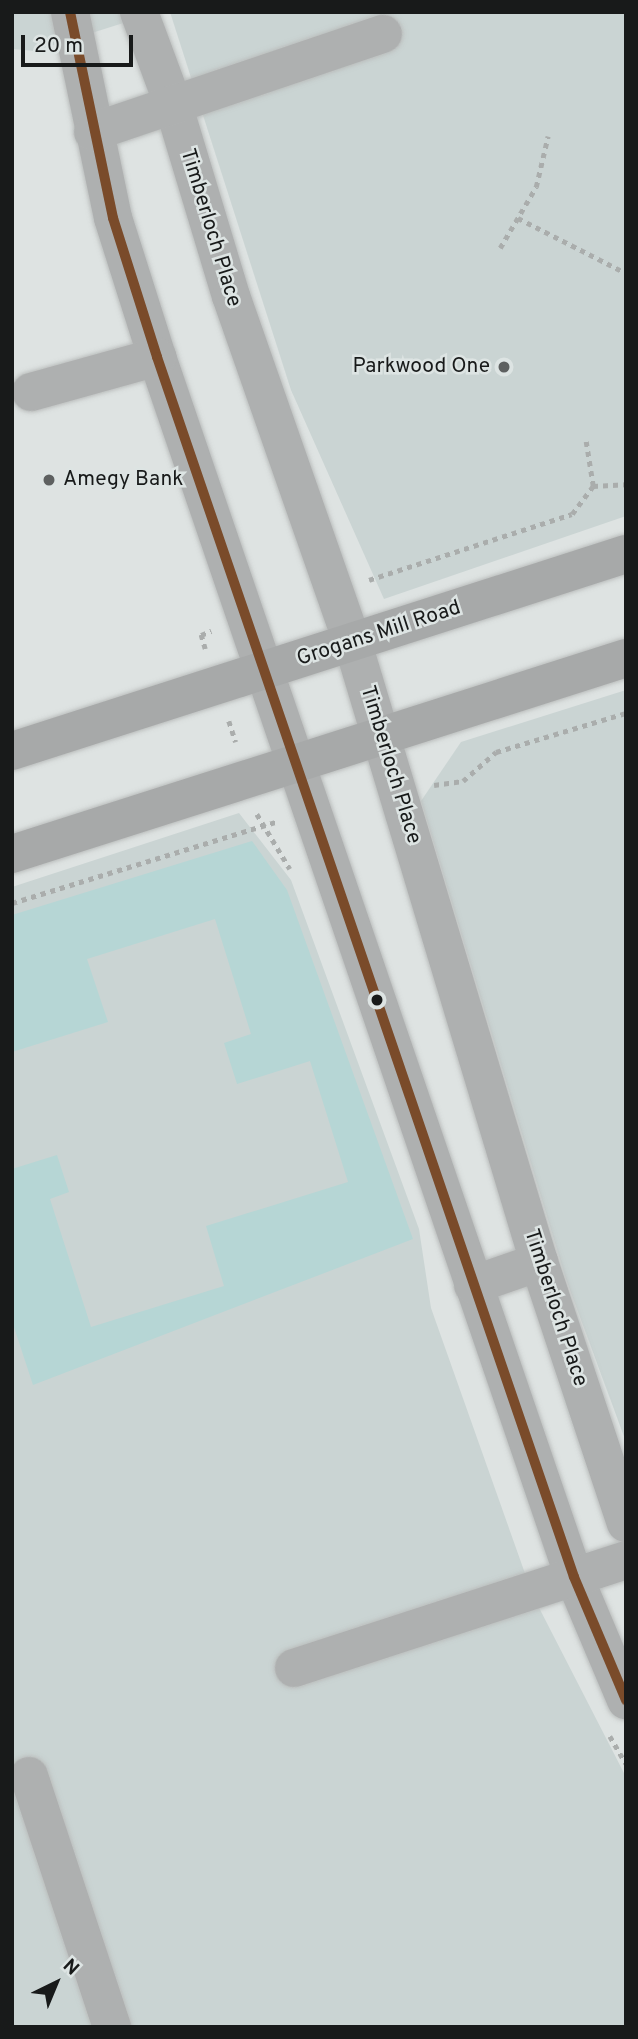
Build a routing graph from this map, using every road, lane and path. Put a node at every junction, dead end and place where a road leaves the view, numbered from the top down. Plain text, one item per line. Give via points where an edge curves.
1 (69, 12) edge
2 (139, 12) edge
3 (383, 34) dead end
4 (173, 104) junction
5 (93, 132) junction
6 (548, 136) dead end
7 (518, 218) junction
8 (500, 248) dead end
9 (626, 273) edge
10 (157, 357) junction
11 (31, 392) dead end
12 (626, 484) edge
13 (593, 486) dead end
14 (626, 554) edge
15 (353, 644) junction
16 (626, 658) edge
17 (266, 671) junction
18 (382, 736) junction
19 (12, 751) edge
20 (297, 762) junction
21 (12, 854) edge
22 (539, 1262) junction
23 (473, 1285) junction
24 (626, 1523) edge
25 (626, 1560) edge
26 (574, 1577) junction
27 (294, 1668) dead end
28 (626, 1700) edge
29 (29, 1776) dead end
30 (112, 2027) edge

1 - 5 street
2 - 4 street, Timberloch Place
3 - 4 street
4 - 5 street
4 - 15 street, Timberloch Place via 231,296
5 - 10 street via 113,218
6 - 7 path via 536,187
7 - 8 path
7 - 9 path
10 - 11 street
10 - 17 street
12 - 13 path
14 - 15 main road, Grogans Mill Road
15 - 17 main road, Grogans Mill Road
15 - 18 street, Timberloch Place
16 - 18 main road
17 - 19 main road, Grogans Mill Road
17 - 20 street
18 - 20 main road
18 - 22 street, Timberloch Place
20 - 21 main road
20 - 23 street
22 - 23 street
22 - 24 street, Timberloch Place
23 - 26 street
25 - 26 street
26 - 27 street
26 - 28 street
29 - 30 street

